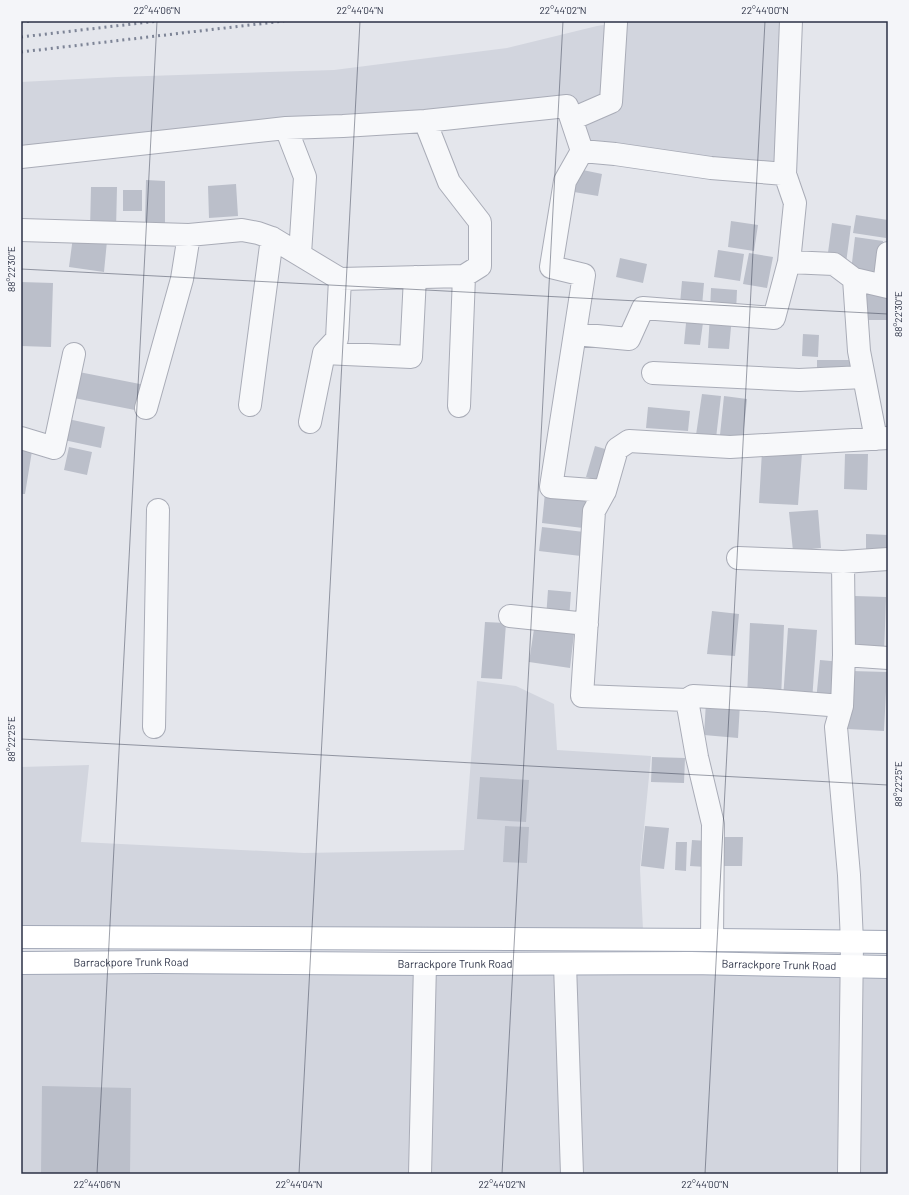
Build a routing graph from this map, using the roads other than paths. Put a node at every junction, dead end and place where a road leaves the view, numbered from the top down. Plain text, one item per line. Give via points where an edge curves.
1 (791, 21) edge
2 (616, 23) dead end
3 (572, 119) junction
4 (425, 121) junction
5 (286, 128) junction
6 (582, 151) junction
7 (21, 157) edge
8 (785, 174) junction
9 (21, 230) edge
10 (188, 235) junction
11 (272, 238) junction
12 (888, 253) edge
13 (300, 254) junction
14 (789, 262) junction
15 (464, 276) junction
16 (415, 277) junction
17 (340, 278) junction
18 (854, 279) junction
19 (886, 287) edge
20 (575, 334) junction
21 (324, 353) junction
22 (74, 354) dead end
23 (653, 373) dead end
24 (864, 377) junction
25 (250, 406) dead end
26 (460, 406) dead end
27 (146, 408) dead end
28 (310, 422) dead end
29 (21, 438) edge
30 (882, 438) edge
31 (605, 491) junction
32 (158, 510) dead end
33 (738, 558) dead end
34 (888, 559) edge
35 (843, 562) junction
36 (510, 616) dead end
37 (587, 624) junction
38 (844, 655) junction
39 (888, 658) edge
40 (687, 700) junction
41 (842, 706) junction
42 (154, 727) dead end
43 (21, 937) edge
44 (712, 940) junction
45 (852, 942) junction
46 (888, 942) edge
47 (21, 963) edge
48 (425, 964) junction
49 (565, 964) junction
50 (852, 966) junction
51 (888, 967) edge
52 (420, 1174) edge
53 (572, 1174) edge
54 (849, 1174) edge

1 - 8 street
2 - 3 street via 611,102
3 - 4 street via 567,106
3 - 6 street
4 - 5 street
4 - 15 street via 449,182 480,222 480,266
5 - 7 street
5 - 13 street via 306,177
6 - 8 street via 711,168
6 - 20 street via 565,181 551,267 584,275
8 - 14 street via 795,203
9 - 10 street
10 - 11 street via 242,230
10 - 27 street via 182,279
11 - 13 street
11 - 25 street
12 - 19 street
13 - 17 street
14 - 18 street via 834,264
14 - 20 street via 774,318 644,308 629,339
15 - 16 street
15 - 26 street
16 - 17 street
16 - 21 street via 411,357
17 - 21 street via 337,339
18 - 19 street
18 - 24 street via 859,351
20 - 31 street via 551,487
21 - 28 street
22 - 29 street via 54,448
23 - 24 street via 799,380
24 - 30 street
30 - 31 street via 730,447 629,441 617,449
31 - 37 street via 594,511
32 - 42 street
33 - 35 street
34 - 35 street
35 - 38 street
36 - 37 street
37 - 40 street via 582,696
38 - 39 street
38 - 41 street
40 - 41 street via 693,696
40 - 44 street via 713,824
41 - 45 street via 836,727
43 - 44 main road
44 - 45 main road
45 - 46 main road
45 - 50 street
47 - 48 main road, Barrackpore Trunk Road
48 - 49 main road, Barrackpore Trunk Road
48 - 52 street
49 - 50 main road, Barrackpore Trunk Road
49 - 53 street
50 - 51 main road, Barrackpore Trunk Road
50 - 54 street

